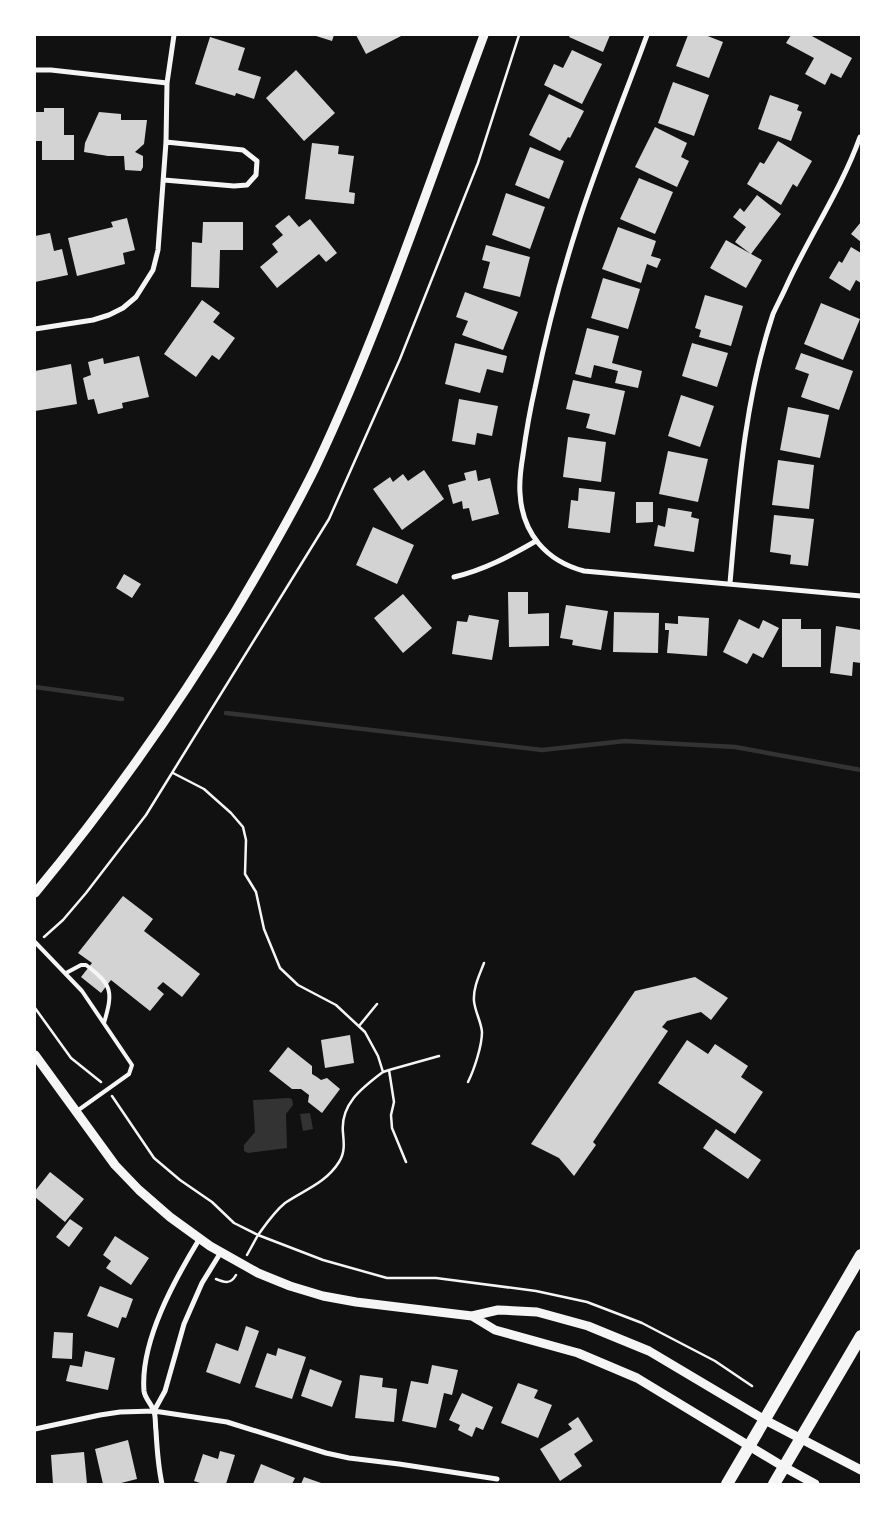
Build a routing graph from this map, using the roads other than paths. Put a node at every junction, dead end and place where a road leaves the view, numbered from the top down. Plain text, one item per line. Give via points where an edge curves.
1 (174, 35) edge
2 (484, 35) edge
3 (647, 35) edge
4 (35, 70) edge
5 (166, 83) junction
6 (860, 138) edge
7 (166, 142) junction
8 (164, 180) junction
9 (35, 329) edge
10 (536, 542) junction
11 (454, 576) dead end
12 (730, 583) junction
13 (861, 596) edge
14 (35, 893) edge
15 (36, 943) edge
16 (66, 973) junction
17 (104, 1023) junction
18 (35, 1055) edge
19 (76, 1112) junction
20 (200, 1238) junction
21 (221, 1252) junction
22 (861, 1255) edge
23 (472, 1316) junction
24 (861, 1336) edge
25 (154, 1411) junction
26 (765, 1420) junction
27 (35, 1429) edge
28 (800, 1438) junction
29 (749, 1446) junction
30 (784, 1467) junction
31 (861, 1470) edge
32 (497, 1479) dead end
33 (162, 1484) edge
34 (727, 1484) edge
35 (774, 1484) edge
36 (815, 1484) edge

1 - 5 street
2 - 14 street via 360,362 315,467 285,526 174,710 90,826
3 - 10 street via 577,225 543,348 520,478 522,507
4 - 5 street
5 - 7 street
6 - 12 street via 852,161 796,264 771,322 751,401
7 - 8 street
7 - 8 street via 243,150 258,161 256,175 248,184 234,186
8 - 9 street via 158,250 153,270 136,297 109,315
10 - 11 street via 491,564
10 - 12 street via 556,560 584,571
12 - 13 street
15 - 16 lane
16 - 17 lane
16 - 17 lane via 86,965 104,981 110,998
17 - 19 lane via 132,1065 129,1074
18 - 19 street
19 - 20 street via 115,1165 139,1190
20 - 21 street
20 - 25 street via 165,1301 153,1334 146,1362 144,1393
21 - 23 street via 258,1273 323,1296
21 - 25 street via 202,1283 184,1324 165,1391
22 - 26 main road
23 - 26 street via 498,1310 537,1312 588,1326 649,1351
23 - 29 street via 495,1330 578,1353 637,1378
24 - 28 main road
25 - 27 street via 100,1415
25 - 32 street via 228,1422 349,1458
25 - 33 street
26 - 28 street
26 - 29 main road
28 - 30 main road
28 - 31 street
29 - 30 street
29 - 34 main road
30 - 35 main road
30 - 36 street

